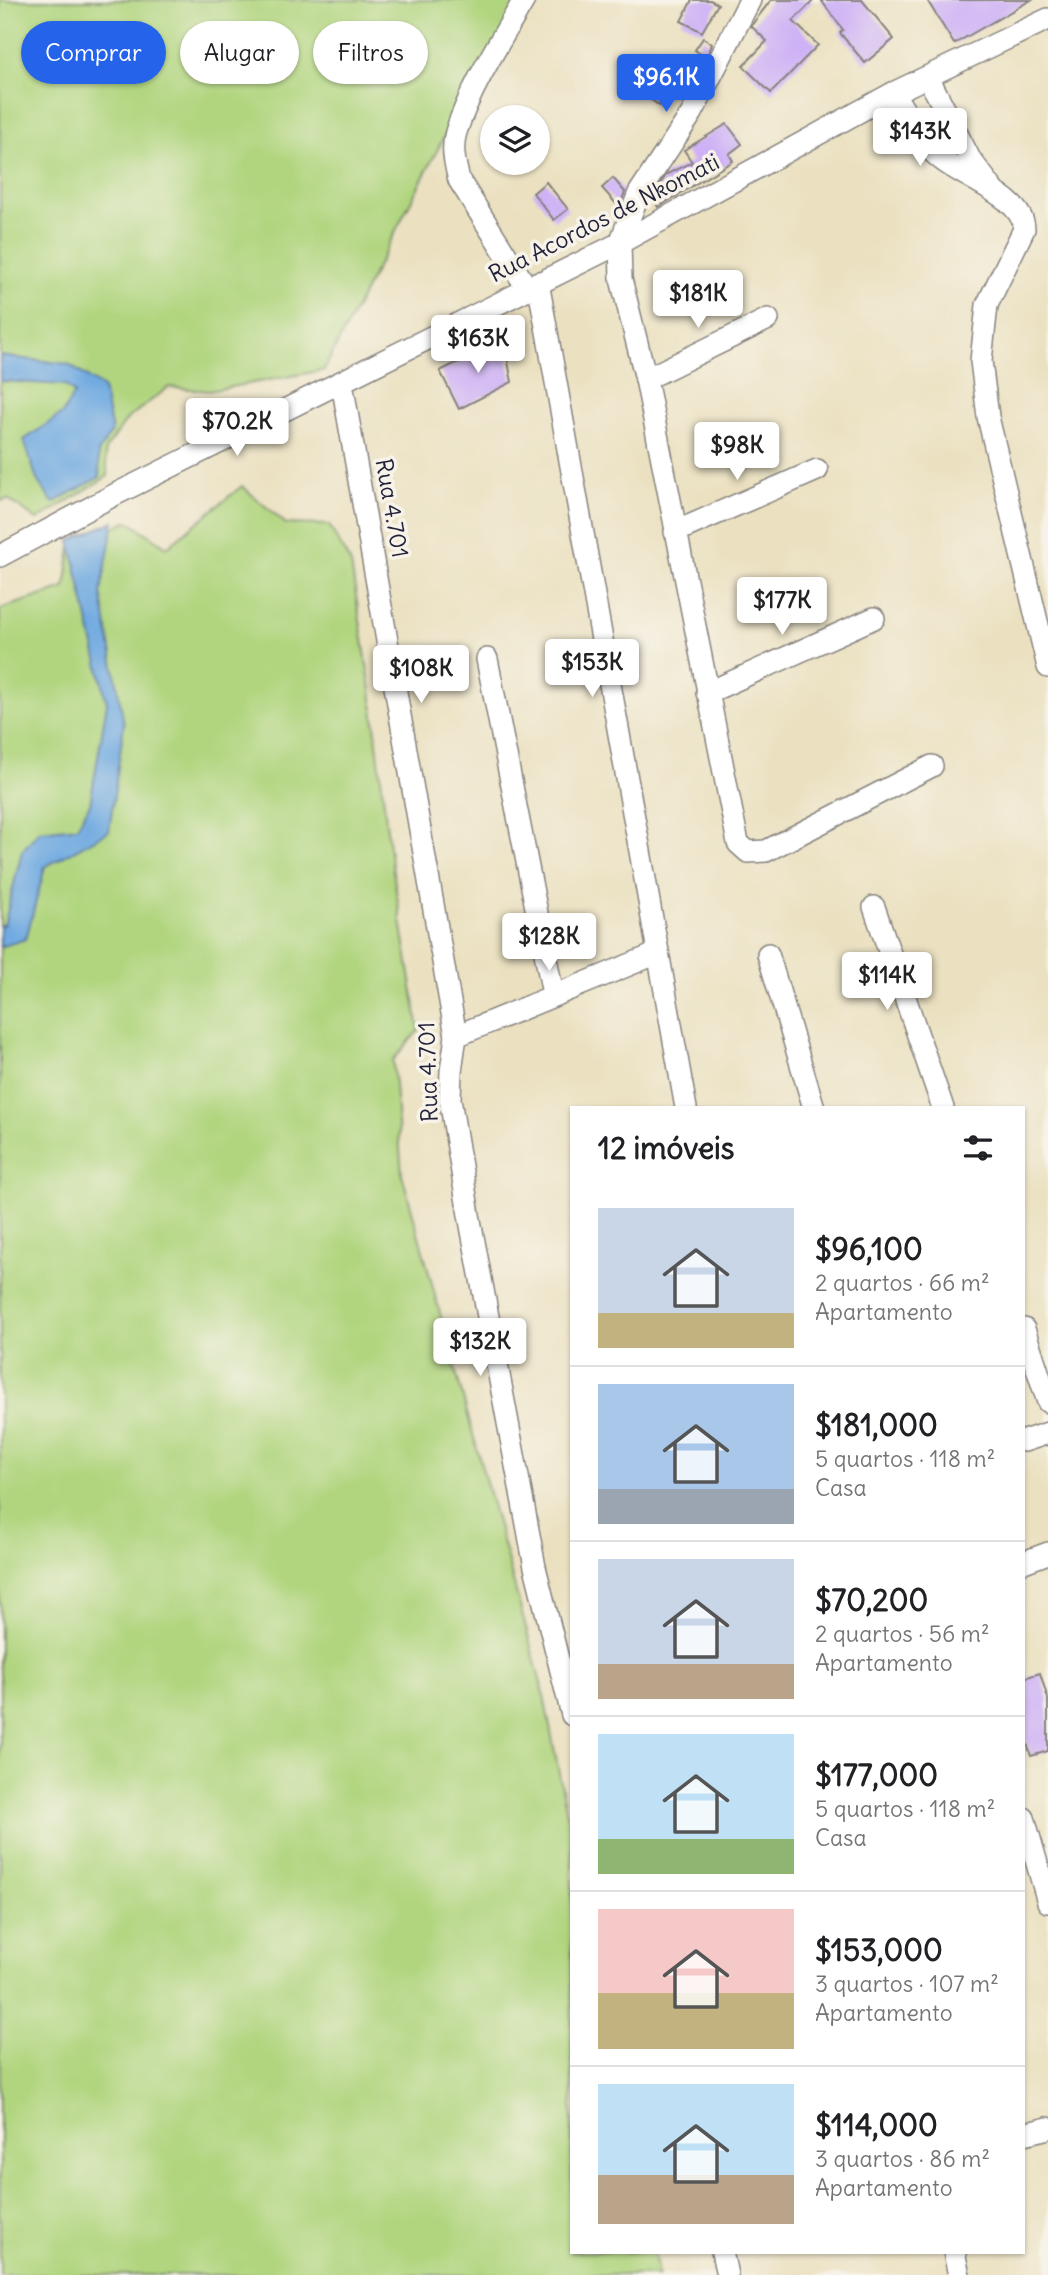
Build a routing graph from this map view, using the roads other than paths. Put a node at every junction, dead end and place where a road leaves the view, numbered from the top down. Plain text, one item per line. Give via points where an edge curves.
1 (524, 0) edge
2 (750, 0) edge
3 (1048, 19) edge
4 (928, 77) junction
5 (893, 93) junction
6 (995, 192) junction
7 (620, 243) junction
8 (532, 285) junction
9 (768, 319) dead end
10 (646, 379) junction
11 (342, 383) junction
12 (817, 470) dead end
13 (675, 532) junction
14 (0, 556) edge
15 (874, 618) dead end
16 (487, 659) dead end
17 (1048, 667) edge
18 (706, 693) junction
19 (932, 766) dead end
20 (874, 907) dead end
21 (659, 953) junction
22 (768, 954) dead end
23 (553, 994) junction
24 (456, 1036) junction
25 (686, 1106) edge
26 (813, 1106) edge
27 (942, 1106) edge
28 (1025, 1332) edge
29 (1048, 1402) edge
30 (1048, 1433) edge
31 (1025, 1441) edge
32 (1048, 1553) edge
33 (1025, 1562) edge
34 (568, 1687) edge
35 (1025, 1822) edge
36 (1048, 1902) edge
37 (1048, 2128) edge
38 (1025, 2134) edge
39 (722, 2254) edge
40 (954, 2254) edge
41 (727, 2275) edge
42 (959, 2275) edge

1 - 8 street via 464,113 456,133 454,160 459,180
2 - 7 street via 708,86 639,192
3 - 4 street, Rua Acordos de Nkomati
4 - 5 street, Rua Acordos de Nkomati
4 - 6 street via 970,159
5 - 6 street via 933,151
5 - 7 street, Rua Acordos de Nkomati
6 - 17 street via 1020,211 1024,229 986,305 983,390
7 - 8 street, Rua Acordos de Nkomati
7 - 10 street via 621,279
8 - 11 street, Rua Acordos de Nkomati
8 - 21 street
9 - 10 street
10 - 13 street
11 - 14 street, Rua Acordos de Nkomati
11 - 24 street, Rua 4.701
12 - 13 street
13 - 18 street
15 - 18 street
16 - 23 street
18 - 19 street via 738,842 748,852 766,851
20 - 27 street
21 - 23 street
21 - 25 street
22 - 26 street
23 - 24 street
24 - 34 street, Rua 4.701 via 450,1099 469,1215 535,1567
28 - 29 street
30 - 31 street
32 - 33 street
35 - 36 street
37 - 38 street
39 - 41 street
40 - 42 street

